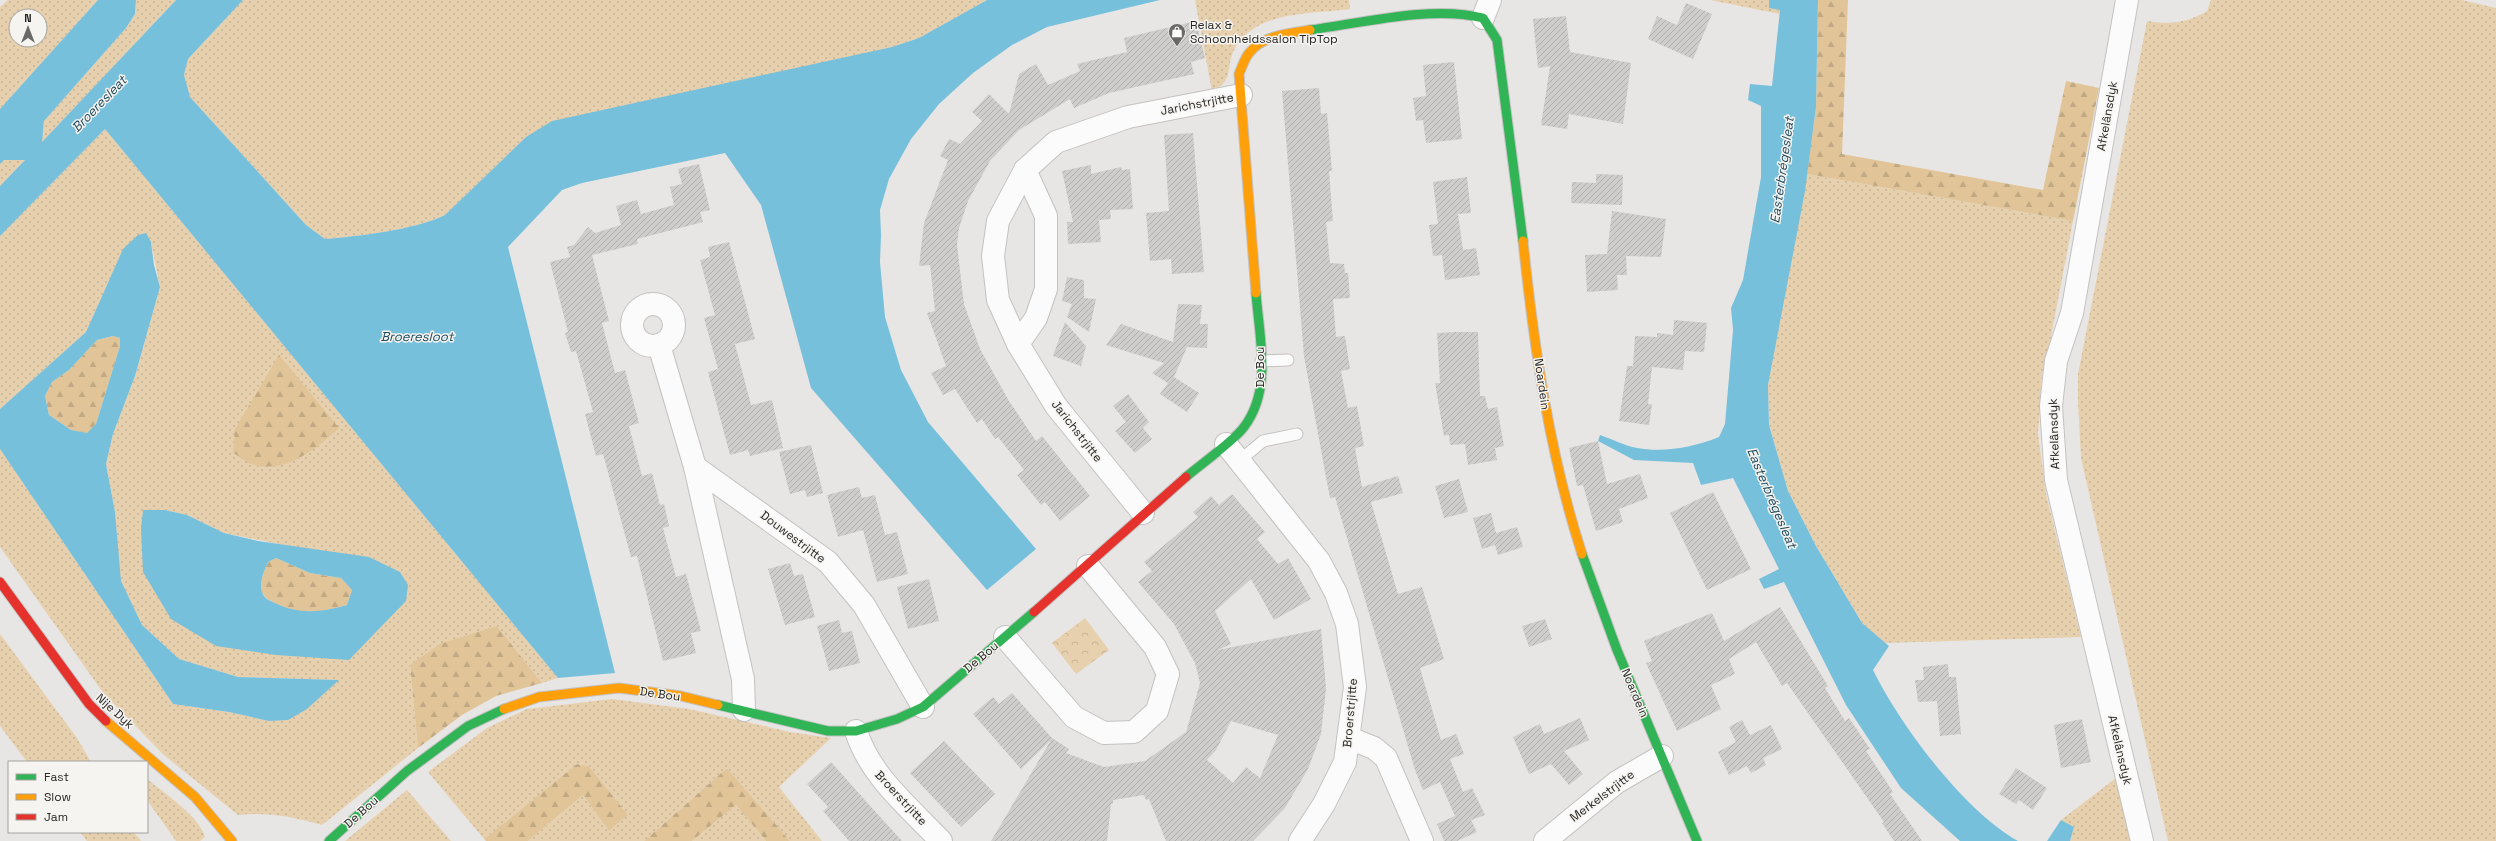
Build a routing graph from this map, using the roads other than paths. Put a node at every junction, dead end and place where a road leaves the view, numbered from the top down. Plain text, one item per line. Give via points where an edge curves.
1 (2127, 0) edge
2 (1487, 9) edge
3 (1241, 95) junction
4 (1025, 170) junction
5 (1018, 344) junction
6 (660, 345) dead end
7 (1288, 360) dead end
8 (1261, 361) junction
9 (1297, 434) dead end
10 (1233, 452) junction
11 (695, 467) junction
12 (1143, 513) junction
13 (1088, 566) junction
14 (0, 582) edge
15 (1005, 637) junction
16 (923, 707) junction
17 (744, 710) junction
18 (856, 731) junction
19 (1349, 738) junction
20 (1662, 756) junction
21 (232, 841) edge
22 (329, 841) edge
23 (941, 841) edge
24 (1300, 841) edge
25 (1422, 841) edge
26 (1545, 841) edge
27 (1698, 841) edge
28 (2142, 841) edge

1 - 28 street, Afkelânsdyk via 2072,313 2056,361 2051,406 2056,480
2 - 3 street, Jarichstrjitte via 1428,14 1290,33 1263,41 1249,52 1239,74
2 - 20 street, Noardein via 1501,63 1543,398 1554,455 1588,578 1604,622
3 - 4 street, Jarichstrjitte via 1128,117 1064,139 1056,142
3 - 8 street, De Bou
4 - 5 street, Jarichstrjitte via 998,221 993,256 998,300
4 - 5 street via 1046,216 1046,289 1036,318
5 - 12 street, Jarichstrjitte via 1056,406
6 - 11 street
7 - 8 lane
8 - 10 street, De Bou via 1261,390
9 - 10 lane via 1263,441
10 - 12 street, De Bou
10 - 19 street, Broerstrjitte via 1319,561 1336,592 1347,624 1355,688
11 - 16 street, Douwestrjitte via 828,562 864,605
11 - 17 street via 743,678
12 - 13 street, De Bou
13 - 15 street, De Bou
13 - 15 street, De Bou via 1155,647 1168,674 1157,711 1134,732 1104,733 1074,716
14 - 21 street, Nije Dyk via 89,704 107,723 196,797
15 - 16 street, De Bou
16 - 18 street, De Bou via 897,719
17 - 18 street, De Bou via 828,731
17 - 22 street, De Bou via 681,696 619,688 539,697 515,704 468,726 408,771
18 - 23 street, Broerstrjitte via 861,748 875,772
19 - 24 street, Broerstrjitte via 1345,762 1324,804
19 - 25 street via 1374,748 1386,758
20 - 26 street, Merkelstrjitte via 1617,782
20 - 27 street, Noardein

